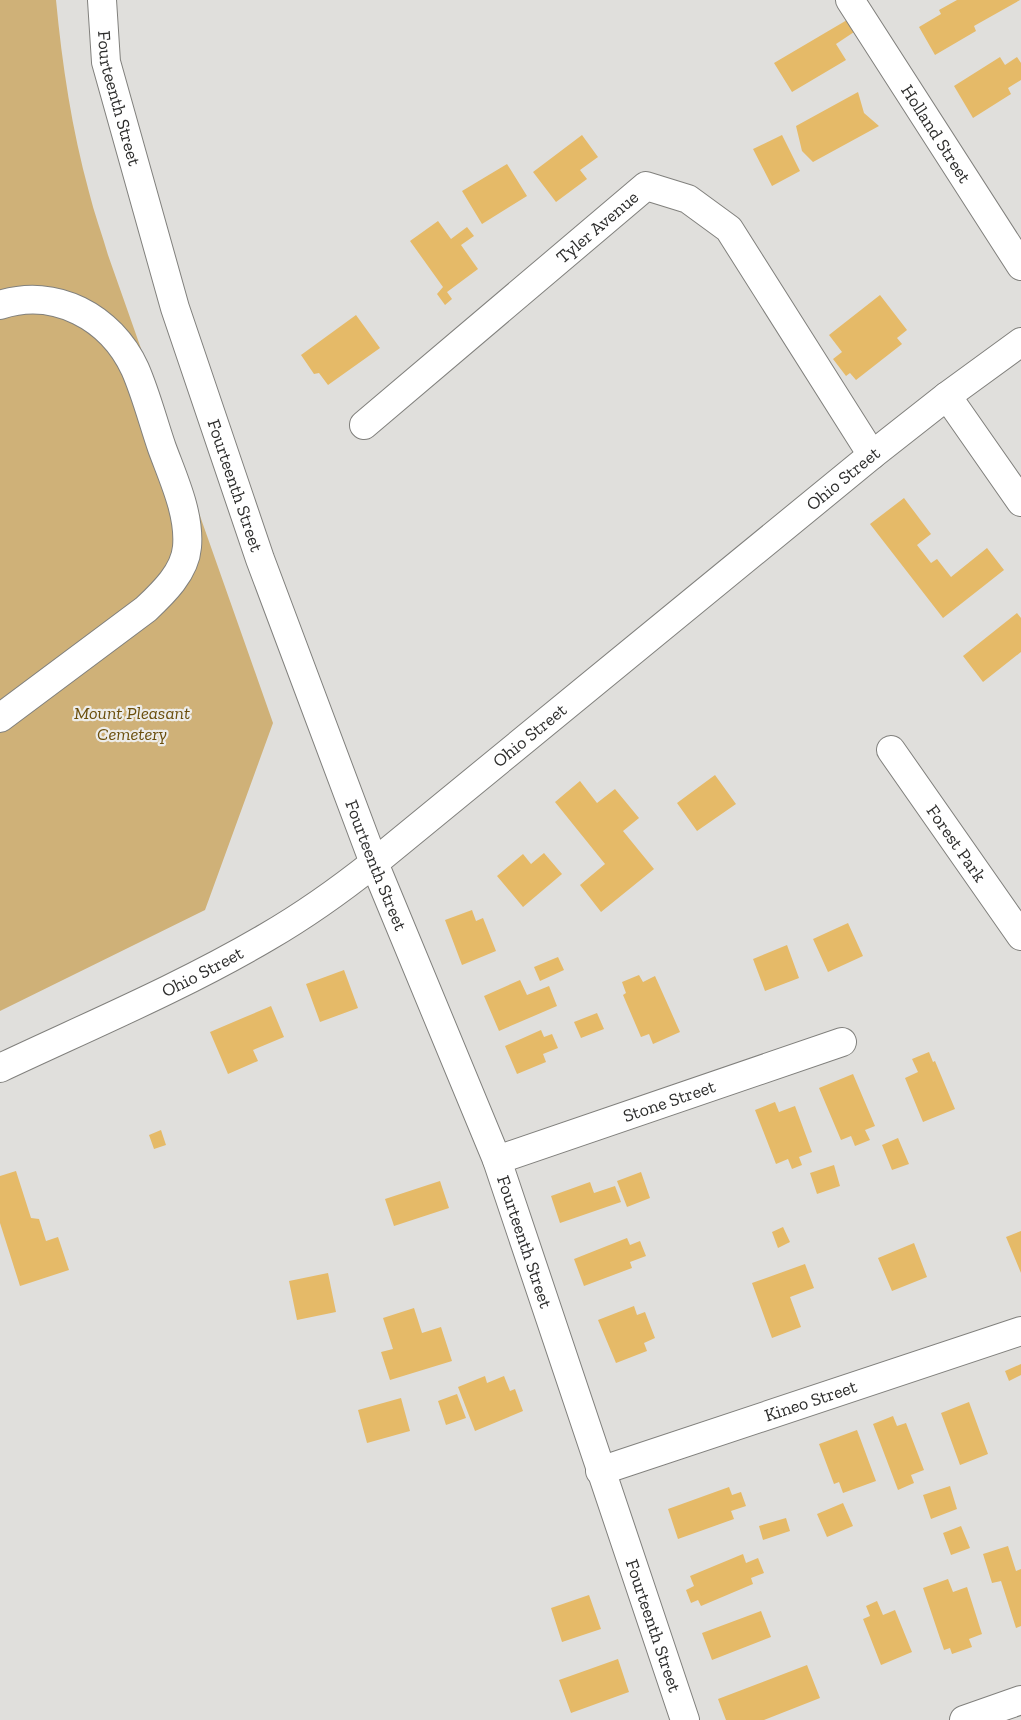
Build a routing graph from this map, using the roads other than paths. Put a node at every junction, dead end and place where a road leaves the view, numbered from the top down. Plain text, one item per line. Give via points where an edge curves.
1 (102, 0) edge
2 (850, 0) edge
3 (1021, 266) edge
4 (0, 305) edge
5 (1021, 342) edge
6 (947, 396) junction
7 (364, 425) dead end
8 (872, 455) junction
9 (1021, 502) edge
10 (0, 718) edge
11 (891, 750) dead end
12 (374, 863) junction
13 (1021, 936) edge
14 (842, 1042) dead end
15 (0, 1068) edge
16 (497, 1160) junction
17 (1021, 1331) edge
18 (600, 1471) junction
19 (1021, 1700) edge
20 (685, 1720) edge
21 (964, 1720) edge

1 - 12 street, Fourteenth Street via 106,62 175,308 260,559
2 - 3 street, Holland Street
4 - 10 street via 29,299 59,302 99,322 113,336 134,368 183,508 187,547 175,577 146,609
5 - 6 street, Ohio Street
6 - 8 street, Ohio Street
6 - 9 street
7 - 8 street, Tyler Avenue via 646,186 688,199 729,229
8 - 12 street, Ohio Street
11 - 13 street, Forest Park
12 - 15 street, Ohio Street via 326,900 239,953
12 - 16 street, Fourteenth Street
14 - 16 street, Stone Street
16 - 18 street, Fourteenth Street
17 - 18 street, Kineo Street
18 - 20 street, Fourteenth Street
19 - 21 street

